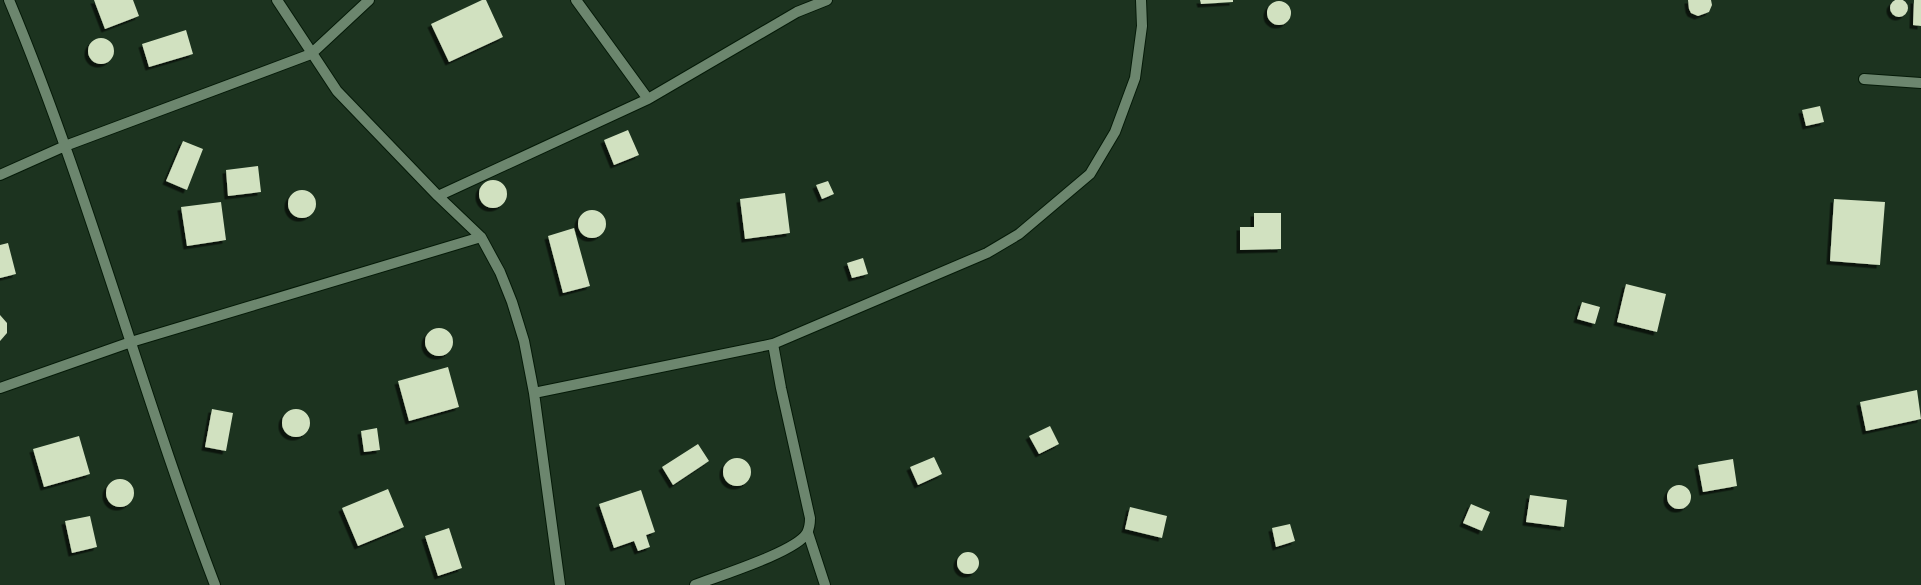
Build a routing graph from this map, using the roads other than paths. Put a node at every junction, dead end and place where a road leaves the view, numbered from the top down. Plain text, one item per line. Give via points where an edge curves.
1 (9, 0) edge
2 (277, 0) edge
3 (369, 0) edge
4 (576, 0) edge
5 (827, 0) edge
6 (1141, 0) edge
7 (311, 54) junction
8 (1864, 79) dead end
9 (1921, 83) edge
10 (648, 99) junction
11 (65, 146) junction
12 (0, 175) edge
13 (438, 196) junction
14 (481, 237) junction
15 (130, 342) junction
16 (773, 344) junction
17 (0, 388) edge
18 (534, 393) junction
19 (808, 533) junction
20 (215, 585) edge
21 (560, 585) edge
22 (695, 585) edge
23 (825, 585) edge

1 - 11 street via 38,70
2 - 7 street
3 - 7 street
4 - 10 street
5 - 10 street via 797,12
6 - 16 street via 1142,26 1135,78 1115,132 1090,174 1020,234 987,252
7 - 11 street
7 - 13 street via 336,91
8 - 9 street
10 - 13 street
11 - 12 street
11 - 15 street
13 - 14 street
14 - 15 street
14 - 18 street via 500,272 512,302 524,341
15 - 17 street
15 - 20 street via 174,475
16 - 18 street
16 - 19 street via 810,518
18 - 21 street
19 - 22 street via 785,550
19 - 23 street

